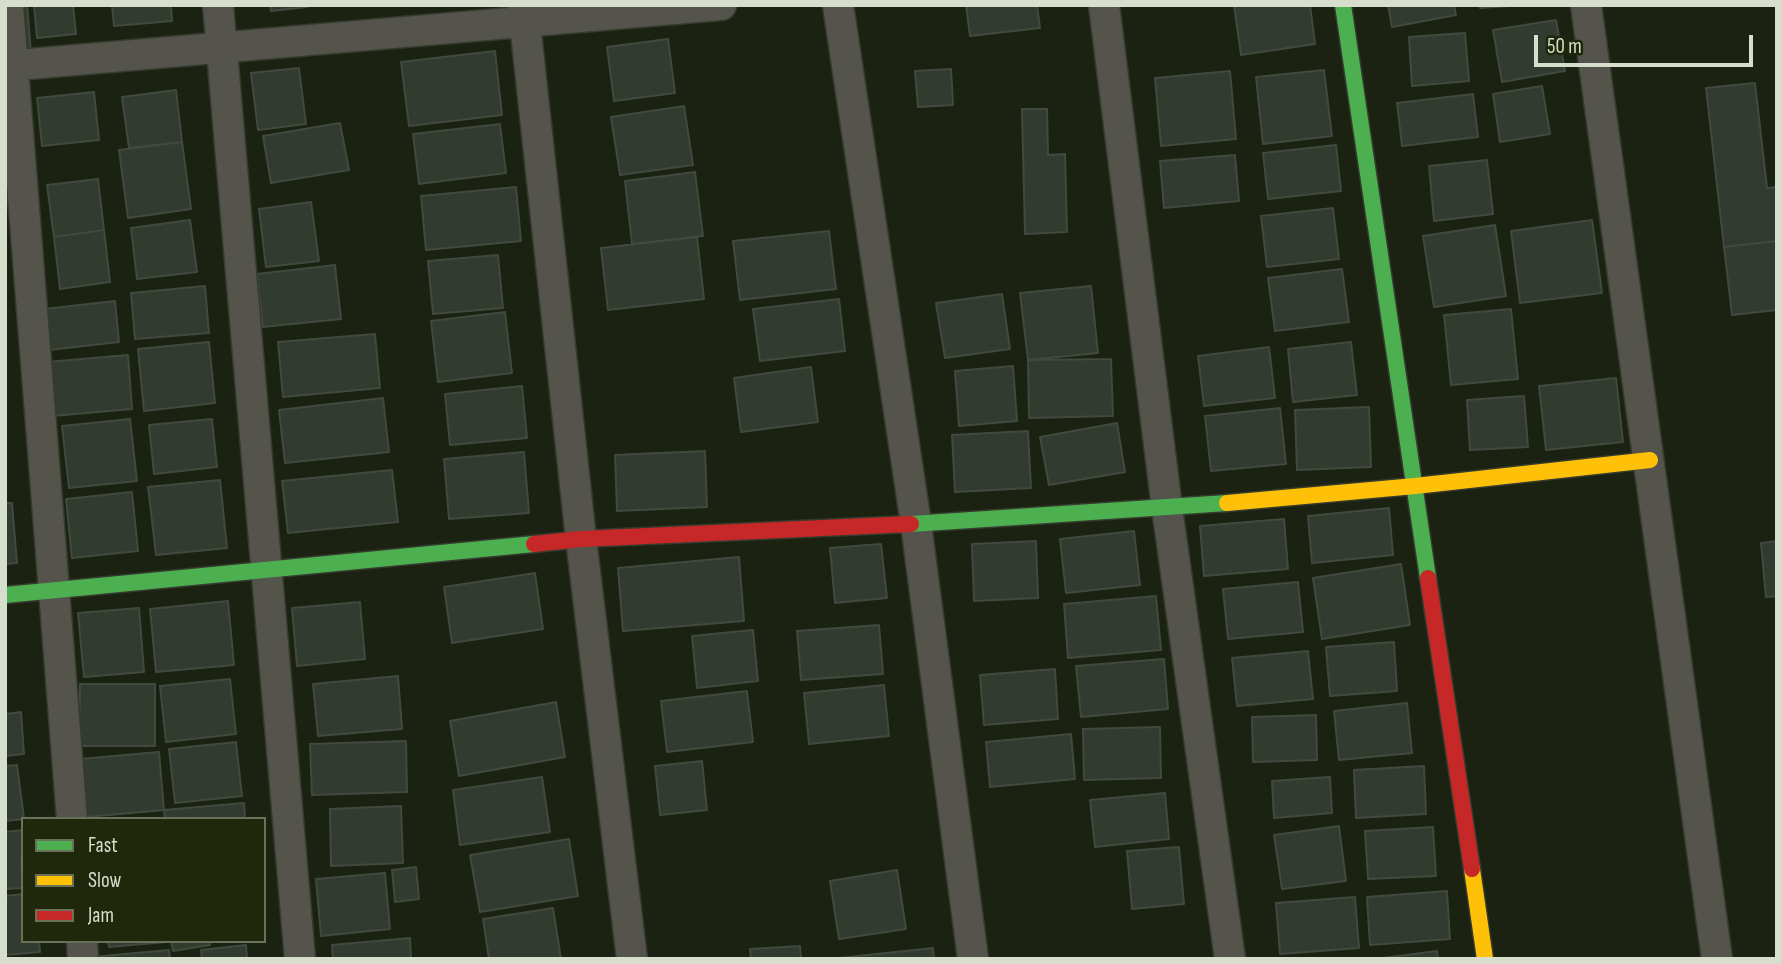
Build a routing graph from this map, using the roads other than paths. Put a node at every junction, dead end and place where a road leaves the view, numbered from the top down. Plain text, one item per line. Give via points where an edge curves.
1 (8, 5) edge
2 (218, 5) edge
3 (721, 5) edge
4 (838, 5) edge
5 (1104, 5) edge
6 (1343, 5) edge
7 (1586, 5) edge
8 (524, 14) edge
9 (222, 47) junction
10 (9, 65) edge
11 (1650, 460) junction
12 (1415, 486) junction
13 (1167, 508) junction
14 (916, 524) junction
15 (581, 540) junction
16 (268, 570) junction
17 (53, 592) junction
18 (5, 595) edge
19 (72, 817) edge
20 (300, 959) edge
21 (632, 959) edge
22 (973, 959) edge
23 (1230, 959) edge
24 (1485, 959) edge
25 (1717, 959) edge

1 - 10 street
2 - 9 street
3 - 8 street
4 - 14 street
5 - 13 street
6 - 12 street
7 - 11 street
8 - 9 street
8 - 15 street
9 - 10 street
9 - 16 street
10 - 17 street
11 - 12 street
11 - 25 street
12 - 13 street
12 - 24 street
13 - 14 street
13 - 23 street
14 - 15 street
14 - 22 street
15 - 16 street
15 - 21 street
16 - 17 street
16 - 20 street
17 - 18 street
17 - 19 street

